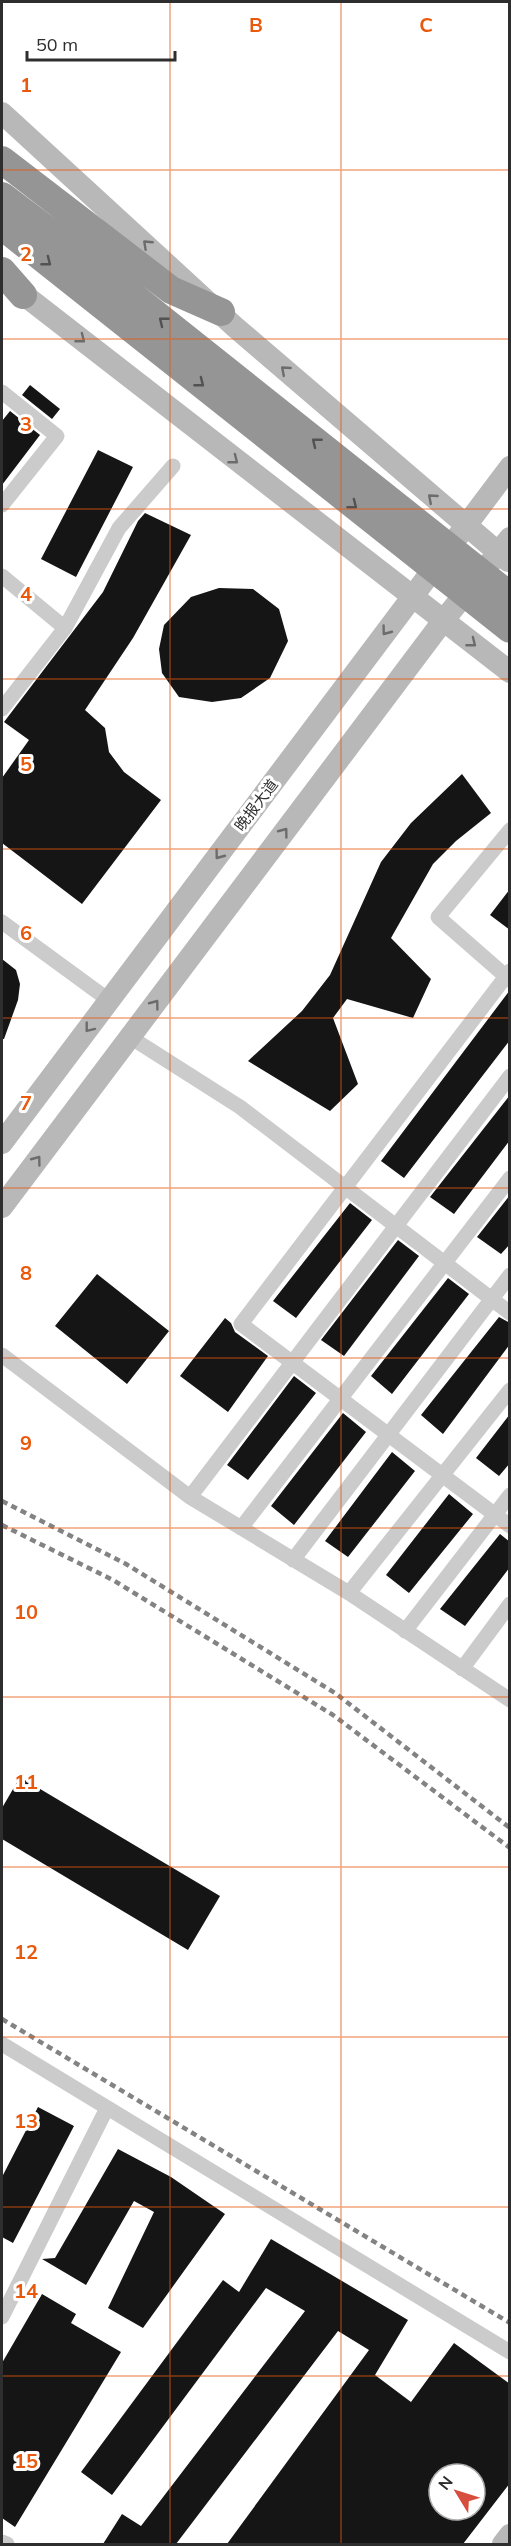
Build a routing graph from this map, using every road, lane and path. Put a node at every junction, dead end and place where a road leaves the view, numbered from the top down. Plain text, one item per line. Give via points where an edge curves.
1 (2, 112) edge
2 (10, 167) edge
3 (2, 196) edge
4 (2, 226) edge
5 (2, 271) edge
6 (12, 286) edge
7 (221, 312) junction
8 (2, 393) edge
9 (173, 466) dead end
10 (510, 468) edge
11 (2, 505) edge
12 (465, 526) junction
13 (506, 551) edge
14 (2, 576) edge
15 (510, 596) edge
16 (413, 597) junction
17 (443, 621) junction
18 (65, 628) junction
19 (510, 629) edge
20 (510, 672) edge
21 (2, 709) edge
22 (510, 830) edge
23 (2, 922) edge
24 (508, 976) edge
25 (110, 1001) junction
26 (130, 1037) junction
27 (510, 1076) edge
28 (2, 1143) edge
29 (510, 1178) edge
30 (346, 1188) junction
31 (2, 1207) edge
32 (394, 1225) junction
33 (444, 1263) junction
34 (510, 1275) edge
35 (491, 1299) junction
36 (510, 1313) edge
37 (2, 1355) edge
38 (292, 1363) junction
39 (510, 1390) edge
40 (341, 1399) junction
41 (387, 1434) junction
42 (442, 1475) junction
43 (510, 1494) edge
44 (190, 1497) junction
45 (494, 1514) junction
46 (510, 1526) edge
47 (241, 1528) junction
48 (293, 1560) junction
49 (350, 1593) junction
50 (510, 1604) edge
51 (405, 1631) junction
52 (462, 1669) junction
53 (510, 1700) edge
54 (2, 2044) edge
55 (107, 2108) junction
56 (2, 2317) edge
57 (510, 2352) edge
58 (510, 2535) edge
59 (2, 2541) edge
60 (7, 2544) edge
61 (503, 2544) edge

7 -> 1 main road
2 - 7 highway via 171,290
15 -> 3 highway
4 -> 19 highway
5 - 6 highway
6 -> 16 main road
12 -> 7 main road
8 - 11 street via 57,436
9 - 18 street via 119,528
10 - 12 main road, 晚报大道
12 - 13 main road
12 - 16 main road, 晚报大道
13 - 17 main road
14 - 18 street
16 - 17 main road
16 -> 25 main road, 晚报大道
17 -> 20 main road
26 -> 17 main road
18 - 21 street
22 - 24 street via 438,917
23 - 25 street
24 - 30 street
25 -> 28 main road, 晚报大道
26 - 30 street via 240,1107
31 -> 26 main road
27 - 32 street
29 - 33 street
30 - 32 street
30 - 38 street via 241,1324
32 - 33 street
32 - 38 street
33 - 35 street
33 - 40 street
34 - 35 street
35 - 36 street
35 - 41 street
37 - 44 street
38 - 40 street
38 - 44 street
39 - 42 street
40 - 41 street
40 - 47 street
41 - 42 street
41 - 48 street
42 - 45 street
42 - 49 street
43 - 45 street
44 - 47 street
45 - 46 street
45 - 51 street
47 - 48 street
48 - 49 street
49 - 51 street
50 - 52 street
51 - 52 street
52 - 53 street
54 - 55 street
55 - 56 street
55 - 57 street
58 - 61 main road
59 - 60 street

